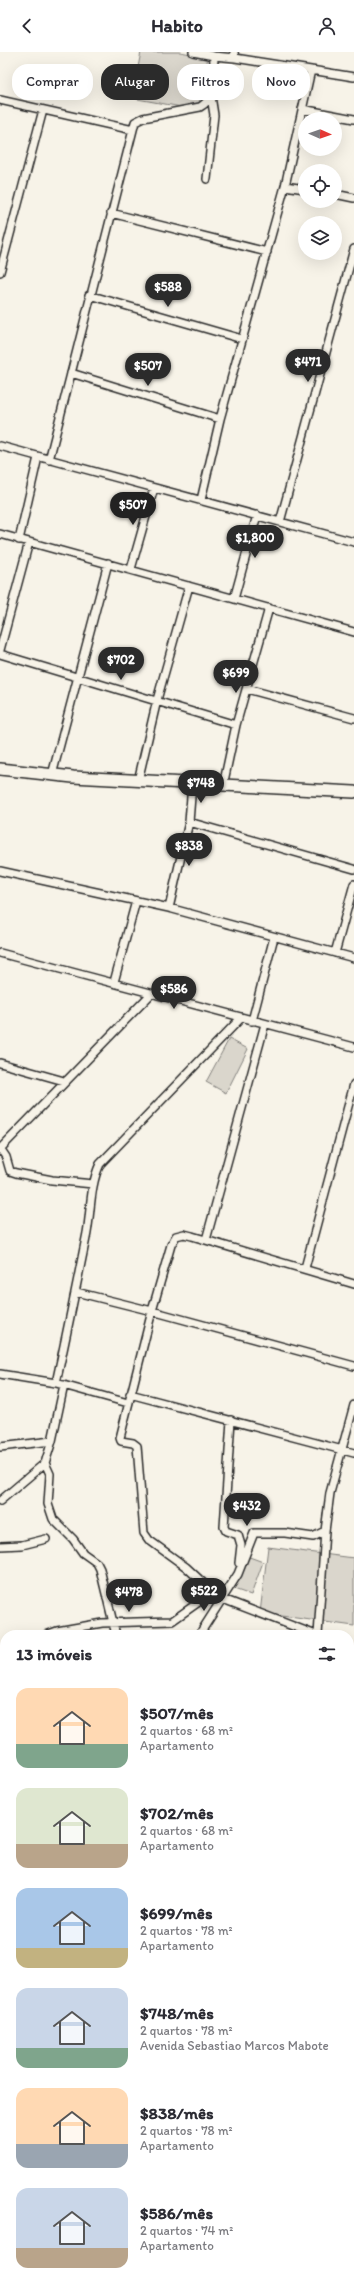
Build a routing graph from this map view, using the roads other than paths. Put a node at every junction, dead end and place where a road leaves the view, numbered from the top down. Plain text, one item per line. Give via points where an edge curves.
1 (193, 52) edge
2 (235, 55) edge
3 (214, 56) junction
4 (213, 64) edge
5 (311, 70) junction
6 (354, 77) edge
7 (0, 100) edge
8 (209, 100) edge
9 (212, 100) edge
10 (302, 109) junction
11 (42, 110) junction
12 (354, 119) edge
13 (133, 130) junction
14 (207, 179) dead end
15 (285, 186) junction
16 (298, 188) edge
17 (342, 195) edge
18 (354, 198) edge
19 (111, 213) junction
20 (354, 249) edge
21 (267, 252) junction
22 (0, 272) edge
23 (89, 295) junction
24 (242, 339) junction
25 (70, 373) junction
26 (220, 419) junction
27 (0, 446) edge
28 (38, 457) junction
29 (49, 460) junction
30 (154, 488) junction
31 (201, 500) junction
32 (257, 515) junction
33 (280, 522) junction
34 (0, 534) edge
35 (19, 540) junction
36 (29, 542) junction
37 (354, 542) edge
38 (108, 563) junction
39 (131, 569) junction
40 (189, 586) junction
41 (234, 599) junction
42 (269, 608) junction
43 (354, 632) edge
44 (0, 650) edge
45 (0, 654) edge
46 (78, 679) junction
47 (247, 689) junction
48 (157, 700) junction
49 (354, 718) edge
50 (236, 725) junction
51 (0, 769) edge
52 (52, 775) junction
53 (138, 781) junction
54 (192, 784) junction
55 (224, 786) junction
56 (354, 792) edge
57 (190, 822) junction
58 (354, 870) edge
59 (0, 871) edge
60 (354, 884) edge
61 (136, 901) junction
62 (169, 908) junction
63 (274, 937) junction
64 (0, 952) edge
65 (335, 953) junction
66 (354, 958) edge
67 (114, 982) junction
68 (151, 994) junction
69 (241, 1018) junction
70 (252, 1021) junction
71 (265, 1024) junction
72 (354, 1047) edge
73 (0, 1063) edge
74 (64, 1081) junction
75 (354, 1084) edge
76 (0, 1148) edge
77 (93, 1184) junction
78 (206, 1240) junction
79 (305, 1268) junction
80 (354, 1284) edge
81 (76, 1292) junction
82 (152, 1311) junction
83 (354, 1366) edge
84 (0, 1374) edge
85 (56, 1383) junction
86 (64, 1386) junction
87 (130, 1394) junction
88 (128, 1403) junction
89 (354, 1405) edge
90 (230, 1420) junction
91 (52, 1441) junction
92 (0, 1447) edge
93 (342, 1450) junction
94 (354, 1453) edge
95 (45, 1463) junction
96 (0, 1501) edge
97 (325, 1531) junction
98 (46, 1539) dead end
99 (0, 1546) edge
100 (238, 1574) junction
101 (213, 1592) junction
102 (223, 1599) junction
103 (113, 1623) junction
104 (64, 1630) edge
105 (115, 1630) edge
106 (202, 1630) edge
107 (303, 1630) edge
108 (317, 1630) edge

1 - 3 street
2 - 3 street
2 - 5 street
3 - 4 street
5 - 6 street
5 - 10 street
7 - 11 street
8 - 13 street via 200,107 139,119 135,122
9 - 14 street via 214,115
10 - 12 street
10 - 15 street
11 - 13 street
11 - 22 street
13 - 19 street
15 - 16 street
15 - 21 street
17 - 18 street
19 - 21 street
19 - 23 street
20 - 33 street
21 - 24 street
23 - 24 street
23 - 25 street
24 - 26 street
25 - 26 street
25 - 29 street
26 - 31 street
27 - 28 street
28 - 29 street
28 - 35 street
29 - 30 street
30 - 31 street
30 - 39 street
31 - 32 street
32 - 33 street
32 - 41 street
33 - 37 street
34 - 35 street
35 - 36 street
36 - 38 street
36 - 44 street
38 - 39 street
38 - 46 street
39 - 40 street
40 - 41 street
40 - 48 street
41 - 42 street
42 - 43 street
42 - 47 street
45 - 46 street
46 - 48 street
46 - 52 street
47 - 49 street
47 - 50 street
48 - 50 street
48 - 53 street
50 - 55 street
51 - 52 main road
52 - 53 main road
53 - 54 main road
54 - 55 main road
54 - 57 street
55 - 56 main road
57 - 58 street
57 - 62 street
59 - 61 street
60 - 65 street
61 - 62 street
61 - 67 street
62 - 63 street
63 - 65 street
63 - 70 street
64 - 67 street
65 - 66 street
67 - 68 street
68 - 69 street
68 - 74 street
69 - 70 street
69 - 77 street via 100,1164
70 - 71 street
71 - 72 street
71 - 78 street
73 - 74 street
74 - 76 street
75 - 79 street
76 - 77 street via 10,1171 52,1180
77 - 81 street
78 - 79 street
78 - 82 street via 184,1234 176,1236 171,1245
79 - 80 street
81 - 82 street
81 - 85 street
82 - 83 street
82 - 87 street
84 - 85 street
85 - 86 street
86 - 88 street
86 - 91 street
87 - 88 street
87 - 90 street
88 - 101 street via 120,1438 121,1441 137,1446 145,1537 186,1566
89 - 93 street
90 - 93 street
90 - 100 street via 224,1528 241,1539
91 - 92 street
91 - 95 street
93 - 94 street
93 - 97 street via 330,1492
95 - 96 street
95 - 103 street via 50,1474 49,1513 83,1553 97,1563
97 - 100 street via 313,1537 284,1533 254,1533
97 - 108 street
98 - 99 street via 22,1545
100 - 102 street
101 - 102 street
101 - 103 street via 172,1621
102 - 106 street
102 - 107 street
103 - 104 street
103 - 105 street

